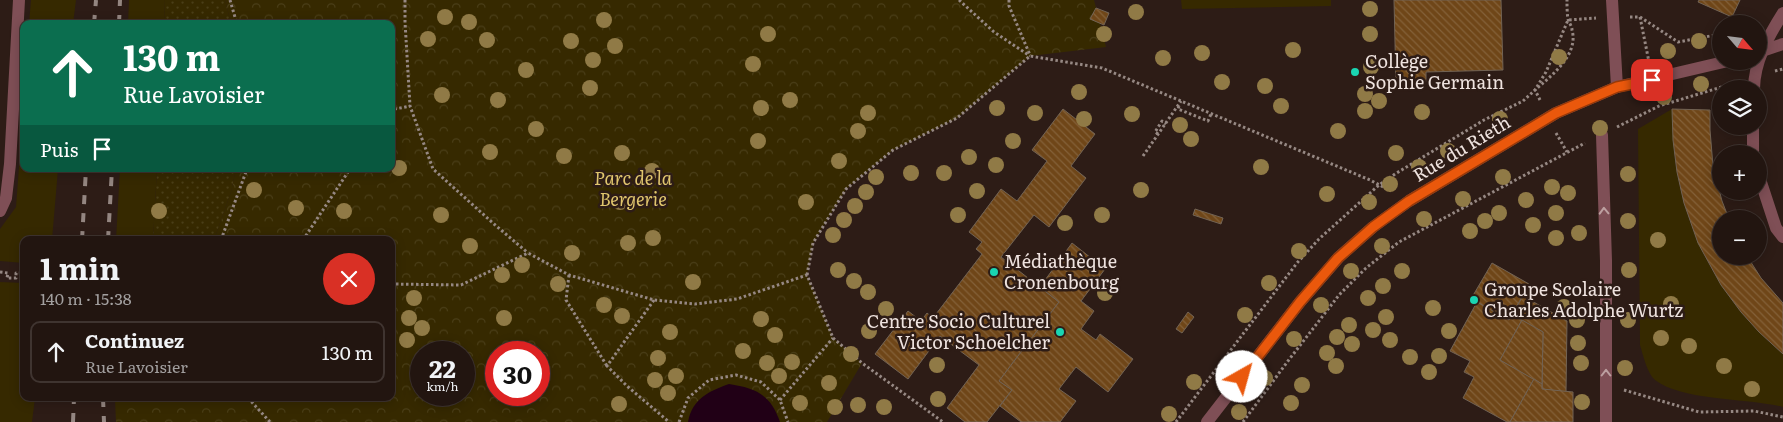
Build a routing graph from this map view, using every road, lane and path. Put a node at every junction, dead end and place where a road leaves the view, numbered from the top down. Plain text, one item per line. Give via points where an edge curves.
1 (18, 0) edge
2 (230, 0) edge
3 (405, 0) edge
4 (959, 0) edge
5 (1009, 0) edge
6 (1567, 0) edge
7 (1612, 0) edge
8 (1783, 13) edge
9 (236, 20) edge
10 (1768, 38) edge
11 (1783, 44) edge
12 (1768, 49) edge
13 (1030, 56) junction
14 (1712, 65) edge
15 (1783, 69) edge
16 (1761, 80) edge
17 (1617, 87) junction
18 (1535, 90) dead end
19 (1712, 93) edge
20 (1182, 101) junction
21 (410, 106) junction
22 (395, 109) edge
23 (1211, 114) junction
24 (1602, 135) junction
25 (1143, 156) dead end
26 (246, 172) edge
27 (348, 172) edge
28 (1767, 200) edge
29 (1409, 201) junction
30 (0, 211) edge
31 (222, 236) edge
32 (307, 236) edge
33 (1783, 237) edge
34 (528, 253) junction
35 (0, 272) edge
36 (20, 273) edge
37 (569, 276) junction
38 (807, 276) junction
39 (395, 284) edge
40 (654, 300) junction
41 (833, 338) junction
42 (607, 366) junction
43 (1606, 385) junction
44 (780, 400) junction
45 (251, 401) edge
46 (1783, 417) edge
47 (270, 422) edge
48 (669, 422) edge
49 (680, 422) edge
50 (788, 422) edge
51 (943, 422) edge
52 (1208, 422) edge
53 (1243, 422) edge
54 (1606, 422) edge

1 - 30 street via 10,164 6,198
2 - 9 path
3 - 21 path
4 - 13 path via 994,32
5 - 13 path
6 - 18 path via 1573,40 1570,51 1552,76
7 - 17 street
8 - 10 street
11 - 12 street
13 - 20 path via 1102,68
13 - 38 path via 957,118 893,150 846,189 813,244
14 - 17 street, Rue du Rieth
15 - 16 path
17 - 29 street, Rue du Rieth via 1556,113
19 - 24 path via 1660,106
20 - 23 path
20 - 23 path via 1178,109 1208,121
20 - 25 path
21 - 22 path
21 - 34 path via 433,169
23 - 29 path via 1370,180
43 -> 24 street
24 - 53 path via 1399,242 1366,268 1339,295
26 - 31 path
27 - 32 path
28 - 33 street via 1776,228
29 - 52 street, Rue du Rieth via 1338,258
34 - 37 path
34 - 39 path via 461,285
35 - 36 path via 8,273 7,278 16,278 16,273
37 - 40 path
37 - 42 path via 566,300
38 - 40 path via 737,299 695,304
38 - 41 path
40 - 42 path
41 - 44 path
41 - 51 path
42 - 48 path
43 - 46 path via 1699,412 1754,411
43 - 54 street
44 - 49 path via 761,382 736,375 710,380 688,398
44 - 50 path
45 - 47 path

